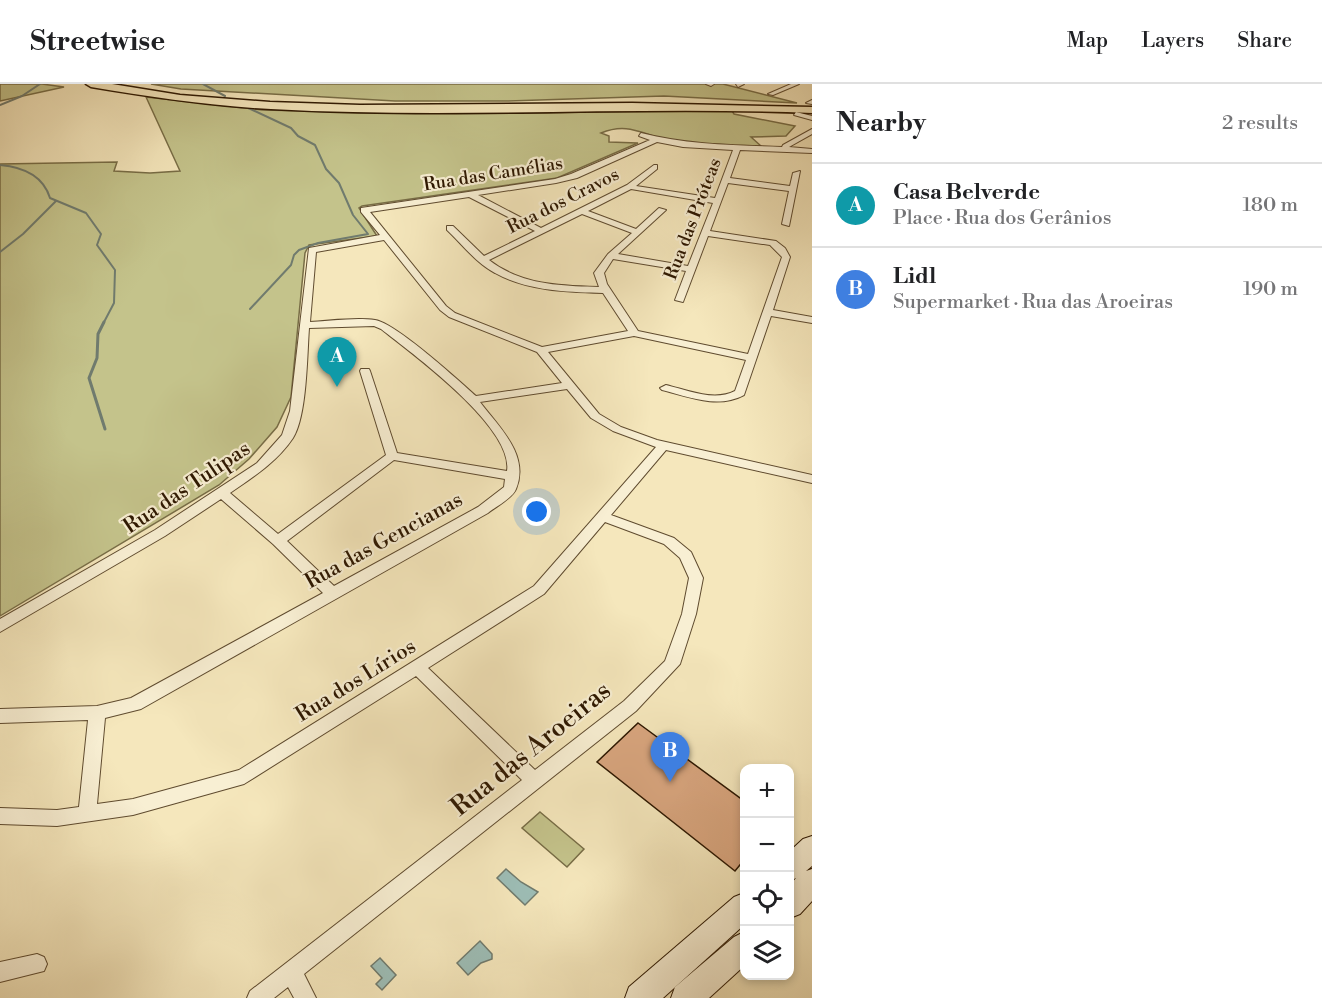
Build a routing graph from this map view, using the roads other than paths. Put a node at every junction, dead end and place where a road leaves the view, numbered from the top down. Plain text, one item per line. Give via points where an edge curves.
1 (91, 84) edge
2 (113, 84) edge
3 (796, 84) edge
4 (783, 105) junction
5 (811, 105) edge
6 (812, 118) edge
7 (812, 131) edge
8 (641, 135) dead end
9 (655, 140) junction
10 (786, 148) junction
11 (737, 149) junction
12 (812, 151) edge
13 (654, 167) dead end
14 (797, 173) dead end
15 (725, 180) junction
16 (630, 187) junction
17 (794, 189) junction
18 (468, 193) junction
19 (717, 201) junction
20 (662, 210) dead end
21 (581, 211) junction
22 (786, 224) dead end
23 (450, 228) dead end
24 (541, 231) junction
25 (638, 232) junction
26 (706, 232) junction
27 (385, 237) junction
28 (611, 256) junction
29 (483, 260) junction
30 (692, 269) junction
31 (607, 290) junction
32 (680, 300) dead end
33 (767, 312) junction
34 (812, 320) edge
35 (305, 325) junction
36 (634, 333) junction
37 (541, 350) junction
38 (753, 358) junction
39 (365, 371) dead end
40 (570, 385) junction
41 (666, 388) dead end
42 (474, 400) junction
43 (664, 445) junction
44 (392, 456) junction
45 (512, 476) junction
46 (812, 479) edge
47 (221, 492) junction
48 (604, 517) junction
49 (278, 541) junction
50 (332, 593) junction
51 (0, 626) edge
52 (417, 667) junction
53 (97, 713) junction
54 (0, 716) edge
55 (535, 781) junction
56 (87, 813) junction
57 (0, 816) edge
58 (812, 848) edge
59 (794, 864) edge
60 (812, 882) edge
61 (794, 899) edge
62 (740, 910) edge
63 (740, 951) edge
64 (37, 964) dead end
65 (0, 972) edge
66 (291, 973) junction
67 (257, 998) edge
68 (306, 998) edge
69 (640, 998) edge
70 (686, 998) edge

1 - 4 highway via 234,102 339,108
2 - 4 highway via 210,97 341,105 654,101
3 - 4 street
4 - 5 highway
4 - 6 street
7 - 10 street
8 - 9 street
9 - 11 street
9 - 18 street, Rua das Camélias via 574,176
10 - 11 street
10 - 12 street
11 - 15 street, Rua das Próteas
13 - 16 street, Rua dos Cravos
14 - 17 street
15 - 17 street
15 - 19 street, Rua das Próteas
16 - 19 street
16 - 21 street, Rua dos Cravos
17 - 22 street
18 - 24 street
18 - 27 street, Rua das Camélias via 364,210
19 - 26 street, Rua das Próteas
20 - 25 street
21 - 24 street, Rua dos Cravos
21 - 25 street
23 - 29 street
24 - 29 street, Rua dos Cravos
25 - 28 street
26 - 30 street, Rua das Próteas
26 - 33 street via 773,243 782,250 786,257
27 - 35 street, Rua das Tulipas via 312,250
27 - 37 street via 452,315
28 - 30 street
28 - 31 street via 599,273
29 - 31 street via 498,271 536,284
30 - 32 street, Rua das Próteas
31 - 36 street
33 - 34 street
33 - 38 street
35 - 42 street via 375,323 385,327
35 - 47 street, Rua das Tulipas via 296,411 288,436 261,466
36 - 37 street
36 - 38 street
37 - 40 street
38 - 41 street via 740,393 734,397 714,398
39 - 44 street
40 - 42 street
40 - 43 street via 596,416 617,429
42 - 45 street via 510,449
43 - 46 street
43 - 48 street, Rua dos Lírios
44 - 45 street
44 - 49 street
45 - 50 street, Rua das Gencianas via 510,489 483,510
47 - 49 street
47 - 51 street, Rua das Tulipas via 160,533
48 - 52 street, Rua dos Lírios via 539,590
48 - 55 street, Rua das Aroeiras via 669,541 686,555 696,578 688,614 672,664 630,706
49 - 50 street
50 - 53 street, Rua das Gencianas via 135,704
52 - 55 street
52 - 56 street, Rua dos Lírios via 244,776 133,807
53 - 54 street, Rua das Gencianas
53 - 56 street
55 - 66 street, Rua das Aroeiras
56 - 57 street, Rua dos Lírios via 57,818
58 - 59 main road
60 - 61 main road
62 - 69 main road
63 - 70 main road
64 - 65 street
66 - 67 street, Rua das Aroeiras
66 - 68 street

